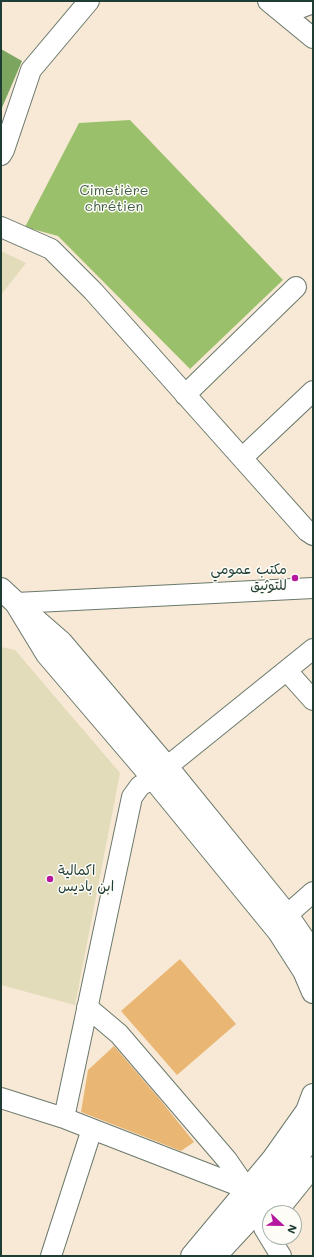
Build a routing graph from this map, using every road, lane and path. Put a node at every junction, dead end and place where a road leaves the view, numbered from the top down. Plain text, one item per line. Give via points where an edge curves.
1 (88, 1) edge
2 (268, 1) edge
3 (278, 1) edge
4 (313, 2) edge
5 (313, 38) edge
6 (1, 155) edge
7 (1, 226) edge
8 (296, 287) dead end
9 (313, 391) edge
10 (185, 395) junction
11 (242, 458) junction
12 (311, 530) edge
13 (313, 588) edge
14 (8, 596) edge
15 (313, 649) edge
16 (287, 671) junction
17 (313, 700) edge
18 (160, 773) junction
19 (313, 892) edge
20 (287, 915) junction
21 (313, 953) edge
22 (313, 992) edge
23 (87, 1007) junction
24 (313, 1095) edge
25 (1, 1098) edge
26 (64, 1118) junction
27 (92, 1129) junction
28 (311, 1158) edge
29 (247, 1189) junction
30 (281, 1205) edge
31 (274, 1245) edge
32 (51, 1256) edge
33 (192, 1256) edge
34 (215, 1256) edge
35 (281, 1256) edge

1 - 6 street via 32,70
2 - 5 street
3 - 4 main road via 297,8
7 - 10 street via 51,249 93,291
8 - 10 street
9 - 11 street
10 - 11 street
11 - 12 street
13 - 14 street
14 - 18 main road via 47,654
15 - 16 street
16 - 17 street
16 - 18 street
18 - 20 main road
18 - 22 main road via 279,932 304,971
18 - 23 street via 140,786 132,797
19 - 20 street
20 - 21 main road
23 - 26 street
23 - 29 street via 119,1034 227,1160
24 - 29 main road via 307,1111 273,1159
25 - 26 street
26 - 27 street
27 - 29 street
27 - 32 street
28 - 30 street
28 - 34 main road via 251,1216
29 - 33 main road
31 - 35 street

